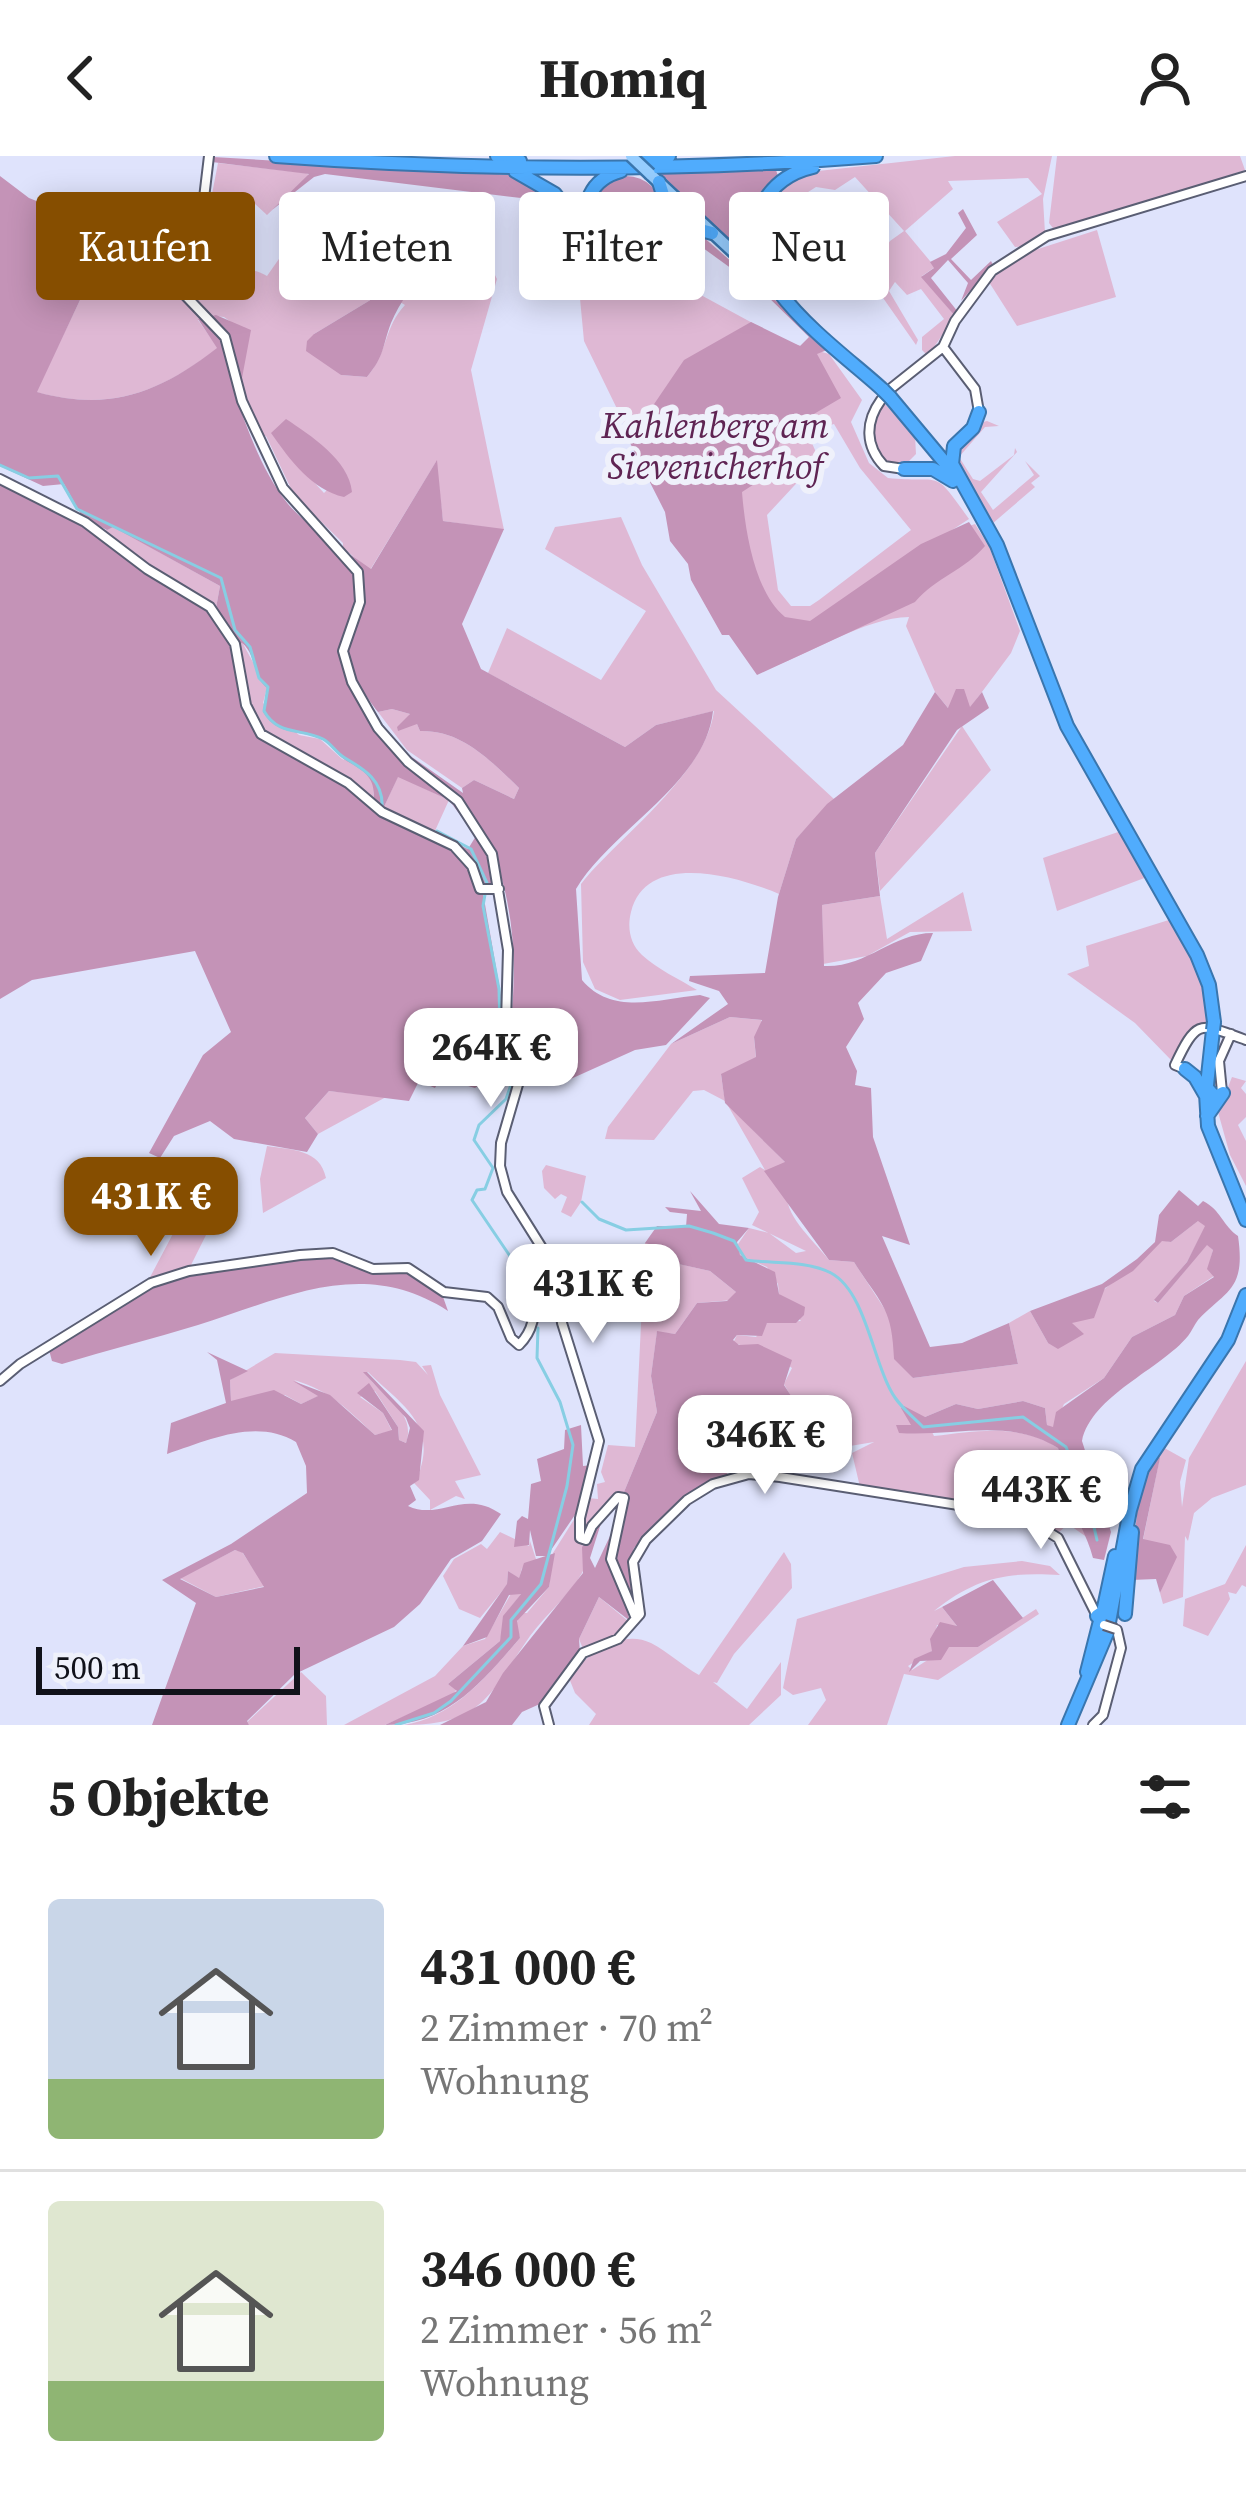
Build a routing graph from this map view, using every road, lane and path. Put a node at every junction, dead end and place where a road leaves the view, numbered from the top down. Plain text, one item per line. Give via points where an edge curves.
1 (209, 156) edge
2 (276, 156) edge
3 (378, 156) edge
4 (669, 156) edge
5 (784, 156) edge
6 (876, 156) edge
7 (750, 157) edge
8 (849, 158) edge
9 (500, 161) edge
10 (521, 161) junction
11 (641, 168) edge
12 (1246, 176) edge
13 (771, 192) edge
14 (712, 232) junction
15 (729, 248) edge
16 (785, 300) edge
17 (943, 347) junction
18 (883, 397) junction
19 (979, 412) junction
20 (911, 420) junction
21 (904, 469) junction
22 (0, 479) edge
23 (962, 484) junction
24 (973, 502) junction
25 (499, 889) junction
26 (1231, 1034) junction
27 (1246, 1040) edge
28 (1210, 1061) junction
29 (1184, 1070) junction
30 (1206, 1092) junction
31 (1223, 1093) junction
32 (1206, 1117) junction
33 (1246, 1220) edge
34 (544, 1255) junction
35 (1246, 1295) edge
36 (0, 1381) edge
37 (1134, 1492) junction
38 (1125, 1614) joint
39 (635, 1616) junction
40 (1100, 1621) junction
41 (1116, 1630) junction
42 (1102, 1715) junction
43 (548, 1725) edge
44 (1068, 1725) edge
45 (1093, 1725) edge
46 (1112, 1725) edge

1 - 25 main road via 182,291 228,343 242,401 284,488 358,572 360,602 343,651 362,701 386,740 450,794 484,836
2 - 9 highway
3 - 10 highway
4 - 11 highway
5 - 7 highway
6 - 8 highway
7 - 11 highway
8 - 11 highway
8 - 13 highway via 792,174
9 - 10 highway
9 - 11 highway
9 - 14 highway via 548,187 613,256 642,255 689,227
10 - 11 highway
11 - 11 highway via 668,212 660,237 632,253 607,249 588,228 588,196 603,178
11 - 14 main road
12 - 17 main road via 1048,234 984,278
14 - 15 main road
16 - 18 highway
17 - 18 main road
17 - 19 main road via 975,389
18 - 20 highway
18 - 21 main road via 868,431 872,450 884,466
19 - 20 highway via 942,440
19 - 23 highway via 952,451
20 - 21 highway via 920,446
20 - 23 highway
21 - 24 highway via 944,473
22 - 25 main road via 85,522 210,607 236,644 249,715 267,740 454,846 485,890
23 - 24 highway
24 - 28 highway via 1014,584 1067,726 1200,961 1214,1026
25 - 34 main road via 510,1035 524,1068 500,1166
26 - 27 main road
26 - 29 main road via 1215,1026 1195,1030 1175,1065
26 - 31 main road via 1219,1061
28 - 29 highway
28 - 30 highway
29 - 30 highway
30 - 31 highway
30 - 32 highway
31 - 32 highway
32 - 33 highway
34 - 36 main road via 533,1278 534,1323 519,1345 487,1297 444,1292 410,1268 300,1255 166,1276
34 - 39 main road via 556,1274 562,1323 599,1443 580,1537 586,1540 625,1498 611,1556
35 - 37 highway via 1231,1334 1162,1434
37 - 38 highway
37 - 40 highway
37 - 44 highway via 1107,1633
38 - 41 main road
39 - 40 main road via 638,1550 692,1497 729,1478 765,1475 1002,1510 1056,1535
39 - 43 main road via 618,1639 581,1654 543,1709
40 - 41 main road, bridge
40 - 44 highway
41 - 42 main road via 1121,1648
42 - 45 main road
42 - 46 main road

